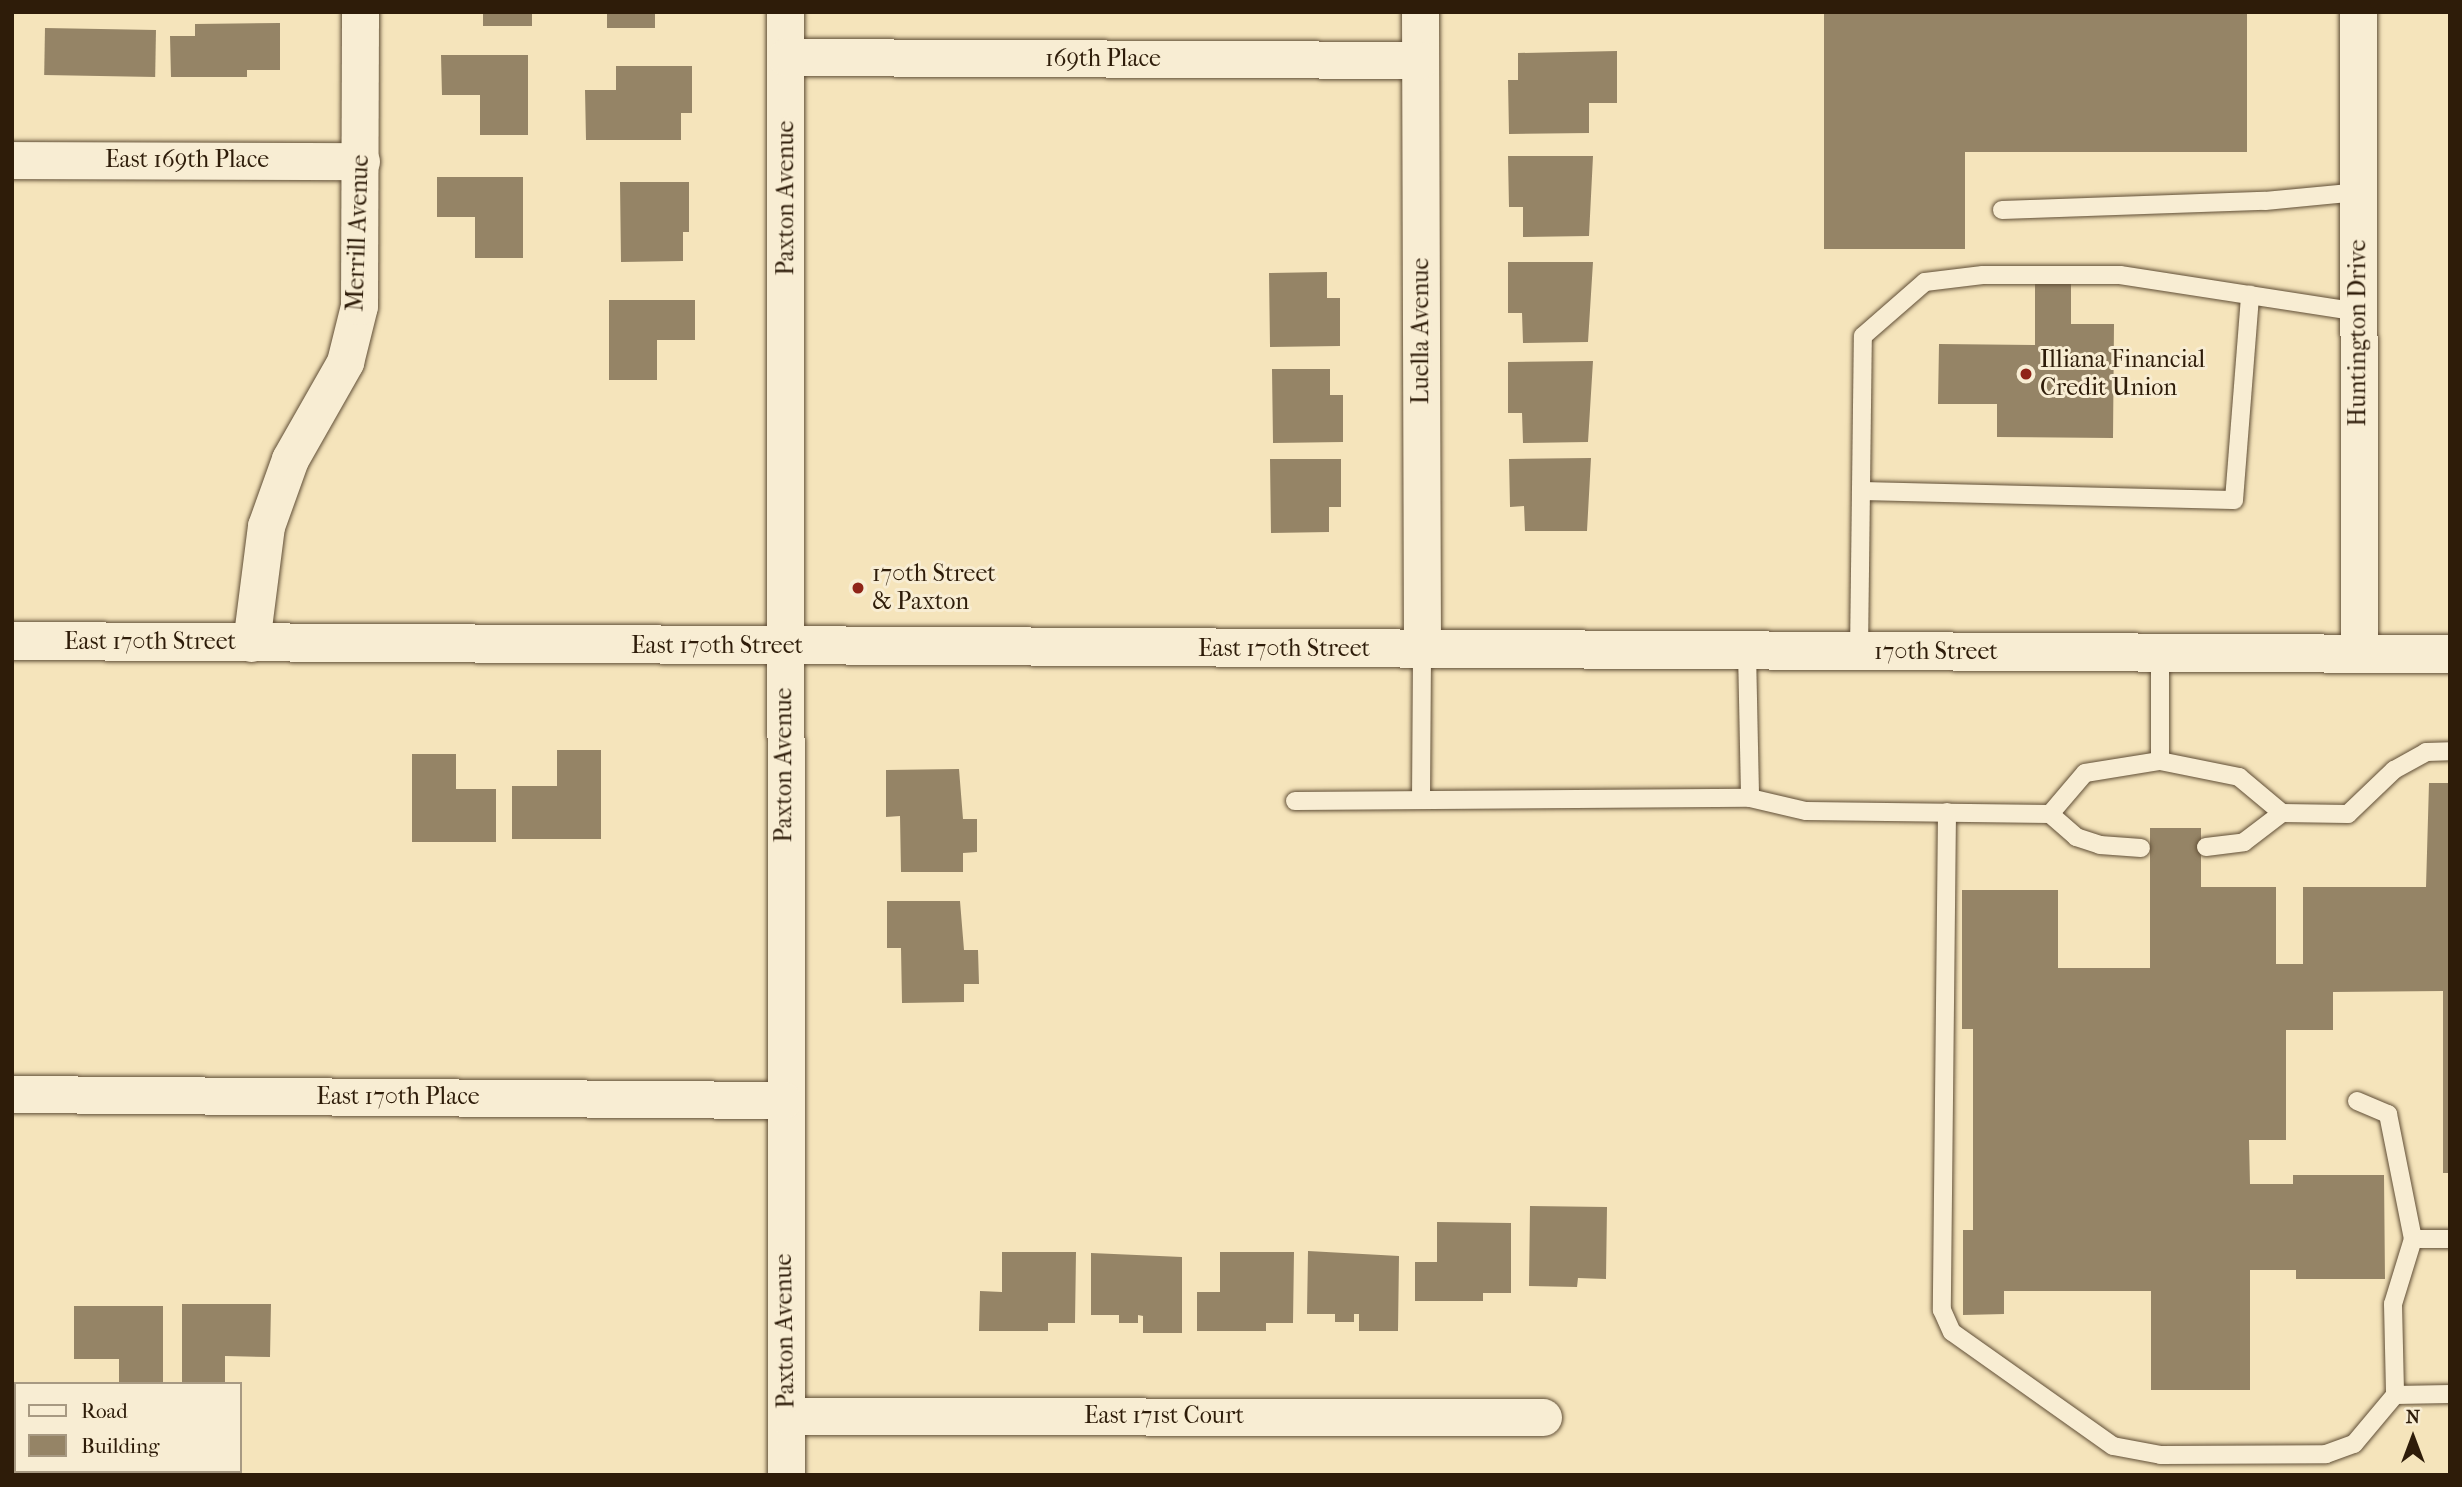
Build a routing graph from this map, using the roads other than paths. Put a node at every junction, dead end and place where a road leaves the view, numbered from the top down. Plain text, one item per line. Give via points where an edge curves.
1 (359, 12) edge
2 (785, 12) edge
3 (1420, 12) edge
4 (2358, 12) edge
5 (786, 57) junction
6 (1420, 60) junction
7 (12, 160) edge
8 (361, 161) junction
9 (2358, 192) junction
10 (2002, 210) dead end
11 (2250, 295) junction
12 (2358, 312) junction
13 (1861, 491) junction
14 (12, 641) edge
15 (251, 643) junction
16 (785, 646) junction
17 (1422, 650) junction
18 (1747, 651) junction
19 (1859, 652) junction
20 (2160, 653) junction
21 (2359, 654) junction
22 (2450, 654) edge
23 (2450, 751) edge
24 (2160, 761) junction
25 (1749, 798) junction
26 (1420, 800) junction
27 (1295, 801) dead end
28 (1947, 812) junction
29 (2282, 813) junction
30 (2050, 814) junction
31 (2206, 847) dead end
32 (2141, 848) dead end
33 (12, 1094) edge
34 (783, 1100) junction
35 (2357, 1101) dead end
36 (2413, 1239) junction
37 (2450, 1239) edge
38 (2450, 1394) edge
39 (2395, 1395) junction
40 (786, 1416) junction
41 (1543, 1417) dead end
42 (786, 1475) edge

1 - 8 street, Merrill Avenue
2 - 5 street, Paxton Avenue
3 - 6 street, Luella Avenue
4 - 9 street, Huntington Drive
5 - 6 street, 169th Place
5 - 16 street, Paxton Avenue
6 - 17 street, Luella Avenue
7 - 8 street, East 169th Place
8 - 15 street, Merrill Avenue via 359,306 345,362 290,459 266,526
9 - 10 lane via 2264,201
9 - 12 street, Huntington Drive
11 - 12 lane
11 - 13 lane via 2120,275 1983,275 1925,282 1863,336
11 - 13 lane via 2234,500
12 - 21 street, Huntington Drive
13 - 19 lane
14 - 15 street, East 170th Street
15 - 16 street, East 170th Street
16 - 17 street, East 170th Street
16 - 34 street, Paxton Avenue
17 - 18 street, 170th Street
17 - 26 lane
18 - 19 street, 170th Street
18 - 25 lane
19 - 20 street, 170th Street
20 - 21 street, 170th Street
20 - 24 lane
21 - 22 street, 170th Street
23 - 29 lane via 2427,752 2393,770 2348,814
24 - 29 lane via 2239,777
24 - 30 lane via 2085,773
25 - 26 lane
25 - 28 lane via 1806,811
26 - 27 lane
28 - 30 lane
28 - 39 lane via 1942,1310 1952,1332 2113,1446 2161,1455 2326,1454 2354,1444
29 - 31 lane via 2244,842
30 - 32 lane via 2076,837 2100,845
33 - 34 street, East 170th Place
34 - 40 street, Paxton Avenue
35 - 36 lane via 2388,1114
36 - 37 lane
36 - 39 lane via 2393,1304
38 - 39 lane
40 - 41 street, East 171st Court
40 - 42 street, Paxton Avenue

